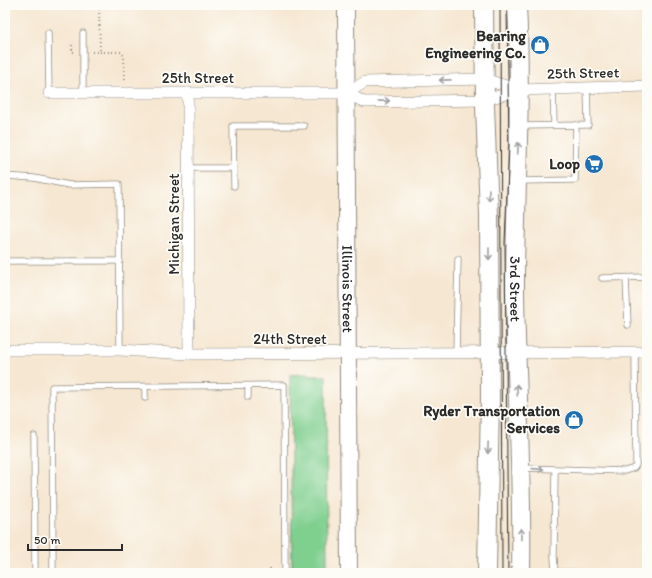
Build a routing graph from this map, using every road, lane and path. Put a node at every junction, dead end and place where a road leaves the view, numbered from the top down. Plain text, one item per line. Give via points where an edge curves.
1 (100, 5) edge
2 (346, 5) edge
3 (484, 5) edge
4 (517, 5) edge
5 (48, 33) dead end
6 (83, 33) dead end
7 (72, 45) dead end
8 (83, 52) junction
9 (100, 52) junction
10 (484, 79) junction
11 (647, 86) edge
12 (587, 88) junction
13 (553, 89) junction
14 (519, 90) junction
15 (49, 93) joint
16 (83, 93) junction
17 (125, 93) junction
18 (188, 93) junction
19 (347, 93) junction
20 (485, 100) junction
21 (554, 125) junction
22 (576, 125) junction
23 (304, 126) dead end
24 (519, 126) junction
25 (189, 168) junction
26 (233, 168) junction
27 (5, 176) edge
28 (516, 181) junction
29 (234, 186) dead end
30 (458, 259) dead end
31 (5, 261) edge
32 (120, 261) junction
33 (647, 277) edge
34 (602, 278) dead end
35 (626, 278) junction
36 (628, 325) dead end
37 (5, 350) edge
38 (120, 350) junction
39 (635, 352) junction
40 (647, 352) edge
41 (456, 353) junction
42 (490, 353) junction
43 (189, 354) junction
44 (349, 354) junction
45 (516, 354) junction
46 (145, 386) junction
47 (248, 386) junction
48 (248, 397) dead end
49 (145, 398) dead end
50 (34, 436) dead end
51 (521, 469) junction
52 (555, 470) junction
53 (270, 568) dead end
54 (36, 573) edge
55 (53, 573) edge
56 (270, 573) edge
57 (285, 573) edge
58 (349, 573) edge
59 (487, 573) edge
60 (521, 573) edge
61 (612, 573) edge

1 - 9 path
2 - 19 street, Illinois Street
3 - 10 main road, 3rd Street
4 - 14 main road, 3rd Street
5 - 15 lane
6 - 8 lane
7 - 8 path via 72,52
8 - 9 path
8 - 16 lane
9 - 17 path via 122,52
10 - 14 street, 25th Street
10 -> 19 street, 25th Street via 364,82
10 - 20 main road, 3rd Street
11 - 12 street, 25th Street
12 - 13 street, 25th Street
12 - 22 lane via 588,125
13 - 14 street, 25th Street
13 - 21 lane
14 - 20 street, 25th Street
14 - 24 main road, 3rd Street
15 - 16 street, 25th Street
16 - 17 street, 25th Street
17 - 18 street, 25th Street
18 - 19 street, 25th Street
18 - 25 street, Michigan Street
19 -> 20 street, 25th Street via 364,102
19 - 44 street, Illinois Street
20 -> 42 main road, 3rd Street via 489,185
21 - 22 lane
21 - 24 lane
22 - 28 lane via 575,180
23 - 26 lane via 233,126
28 -> 24 main road, 3rd Street
25 - 26 lane
25 - 43 street, Michigan Street
26 - 29 lane
27 - 32 lane via 69,184 119,184
28 - 45 main road, 3rd Street
30 - 41 lane
31 - 32 lane
32 - 38 lane
33 - 35 lane
34 - 35 lane
35 - 36 lane
37 - 38 street, 24th Street
38 - 43 street, 24th Street
39 - 40 street, 24th Street
39 - 45 street, 24th Street
39 - 52 lane via 634,468
41 - 42 street, 24th Street
41 - 44 street, 24th Street
42 - 45 street, 24th Street
42 -> 59 main road, 3rd Street
43 - 44 street, 24th Street
44 - 58 street, Illinois Street
51 -> 45 main road, 3rd Street
46 - 47 lane
46 - 49 lane
46 - 55 lane via 52,387
47 - 48 lane
47 - 57 lane via 284,385
50 - 54 lane
51 -> 52 lane
60 -> 51 main road, 3rd Street
52 - 61 lane via 555,572
53 - 56 path

